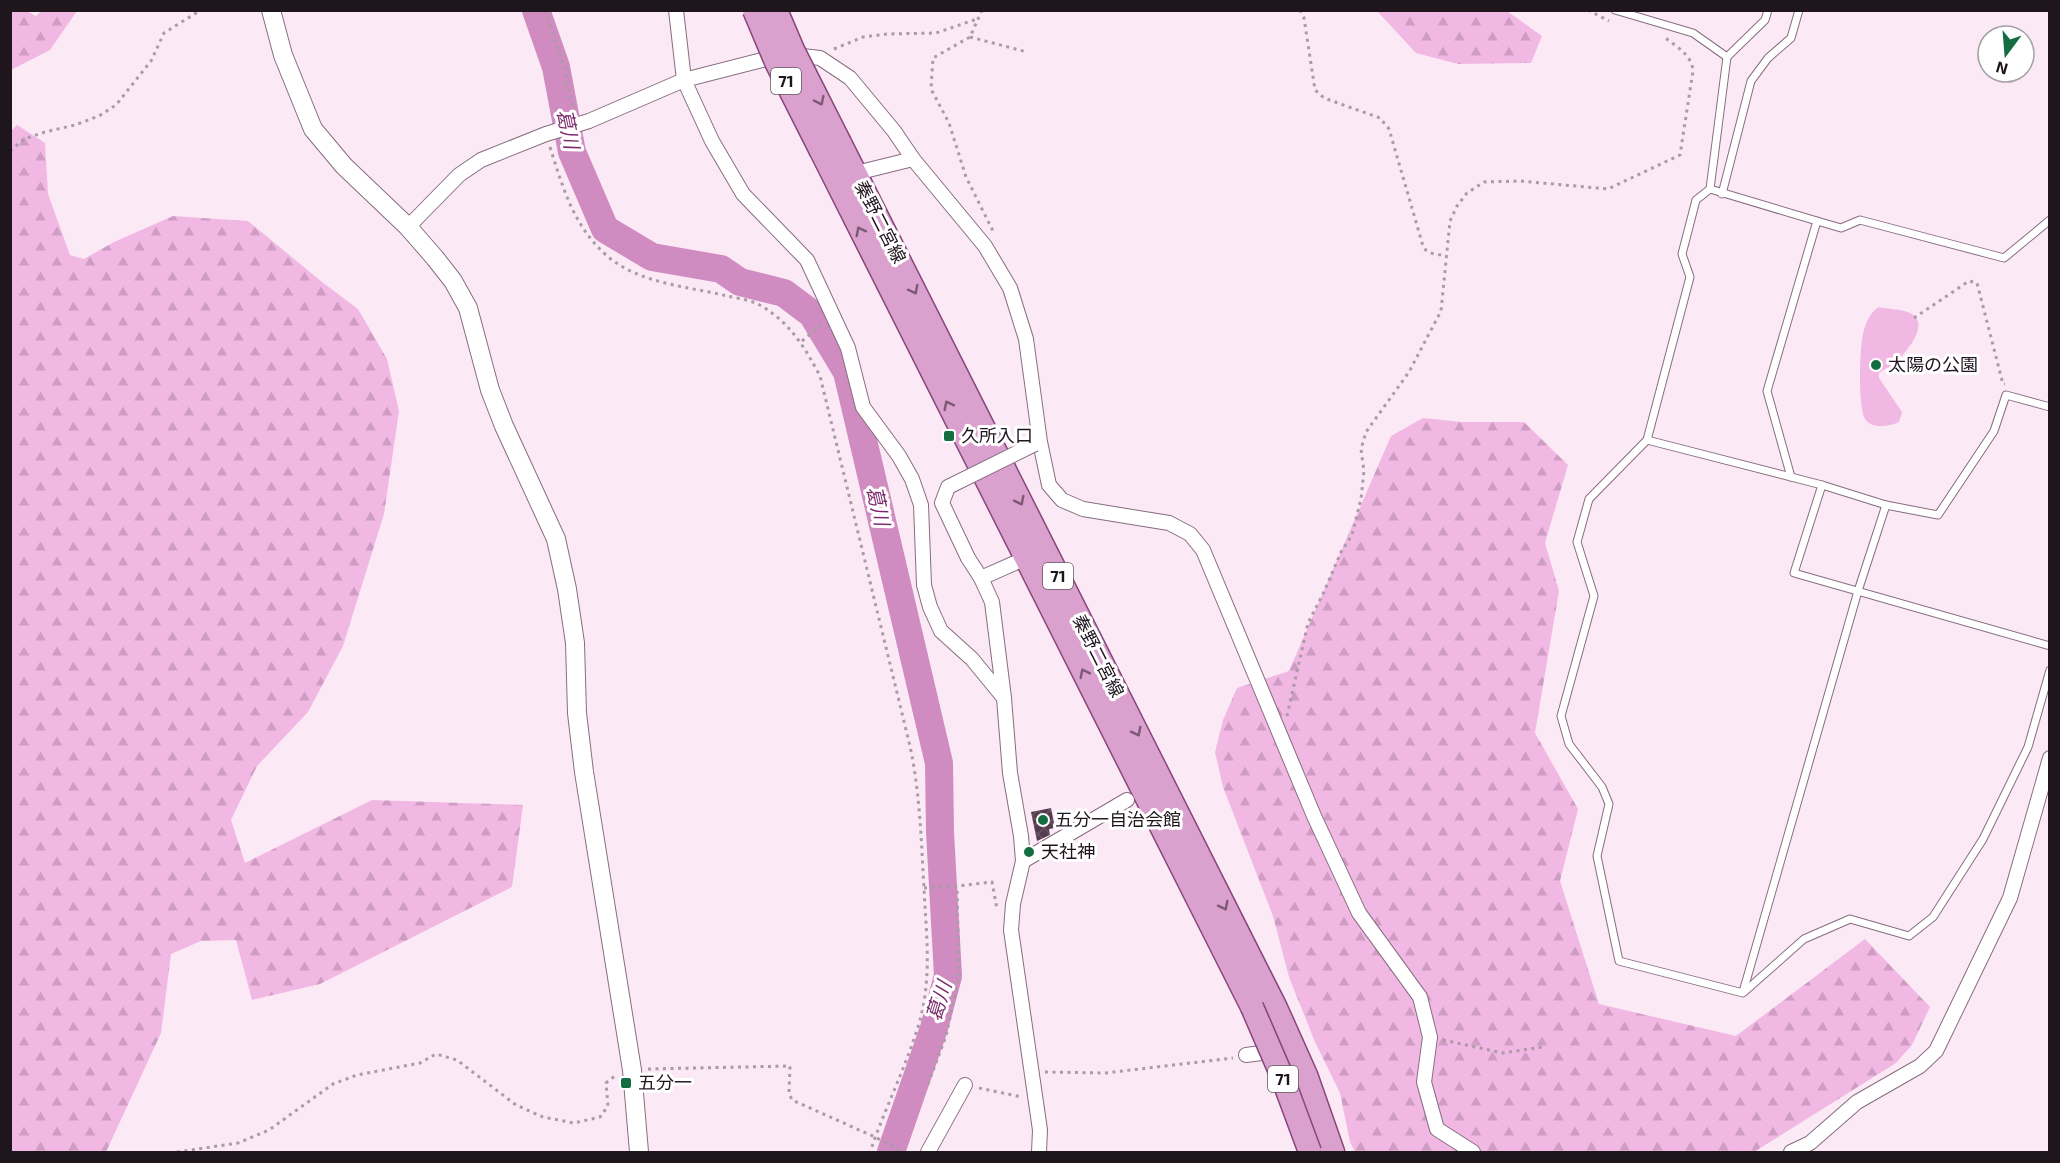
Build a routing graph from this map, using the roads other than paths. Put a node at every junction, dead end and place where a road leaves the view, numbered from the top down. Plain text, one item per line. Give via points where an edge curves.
1 (271, 10) edge
2 (675, 10) edge
3 (754, 10) edge
4 (776, 10) edge
5 (1615, 10) edge
6 (1768, 10) edge
7 (1799, 10) edge
8 (1727, 57) junction
9 (684, 80) junction
10 (830, 147) junction
11 (914, 159) junction
12 (845, 176) junction
13 (1710, 189) junction
14 (1722, 194) junction
15 (2049, 220) edge
16 (1817, 221) junction
17 (408, 227) junction
18 (2049, 407) edge
19 (1647, 440) junction
20 (1038, 443) junction
21 (1791, 477) junction
22 (1822, 485) junction
23 (1886, 505) junction
24 (1026, 558) junction
25 (981, 578) junction
26 (1858, 591) junction
27 (2049, 646) edge
28 (2049, 670) edge
29 (1004, 698) junction
30 (2049, 758) edge
31 (1127, 800) dead end
32 (1023, 861) junction
33 (1743, 993) junction
34 (1246, 1055) dead end
35 (965, 1085) road end
36 (639, 1152) edge
37 (928, 1152) edge
38 (1039, 1152) edge
39 (1310, 1152) edge
40 (1319, 1152) edge
41 (1333, 1152) edge
42 (1473, 1152) edge
43 (1791, 1152) edge

1 - 17 street via 283,55 314,129 344,166
2 - 9 street
3 - 10 main road, 71, bridge via 776,62
4 -> 10 main road, 71, bridge
5 - 8 lane via 1693,33
6 - 8 lane via 1766,20
7 - 14 lane via 1791,38 1768,58 1751,81
8 - 13 lane
9 - 11 street via 785,54 820,58 849,78
9 - 17 street via 481,160 459,175
9 - 29 street via 742,194 807,261 848,348 863,407 912,479 921,505 924,585 930,607 941,631 972,659
10 - 12 main road, 秦野二宮線 / 71
11 - 12 street
11 - 20 street via 985,246 1010,288 1026,339
24 -> 12 main road, 秦野二宮線 / 71
12 -> 41 main road, 秦野二宮線 / 71 via 1276,1008 1306,1075
13 - 14 lane
13 - 19 lane via 1695,200 1682,254 1690,277
14 - 16 lane
15 - 16 lane via 2004,258 1860,220 1841,228
16 - 21 lane via 1767,390
17 - 36 street via 453,281 468,308 490,390 556,539 575,643 584,772 632,1070
18 - 23 lane via 2006,395 1994,431 1938,515
19 - 21 lane
19 - 33 lane via 1589,499 1577,542 1594,596 1561,716 1569,744 1602,788 1609,804 1597,856 1619,961
20 - 25 street, bridge via 948,487 942,503
20 - 42 street via 1049,485 1062,500 1083,509 1169,523 1190,534 1203,550 1314,816 1359,913 1420,997 1430,1037 1424,1082 1437,1129
21 - 22 lane
22 - 23 lane
22 - 26 lane via 1794,573
23 - 26 lane
24 - 25 street
39 -> 24 main road, 秦野二宮線 / 71, bridge via 1252,1007
25 - 29 street via 992,602
26 - 27 lane
26 - 33 lane
28 - 33 lane via 2028,747 1983,839 1933,917 1909,936 1850,919 1804,939
29 - 32 street
30 - 43 street via 2010,898 1936,1051 1920,1066 1857,1102 1810,1143
31 - 32 street
32 - 38 street via 1011,930 1040,1130
34 - 40 street via 1283,1050
35 - 37 street

